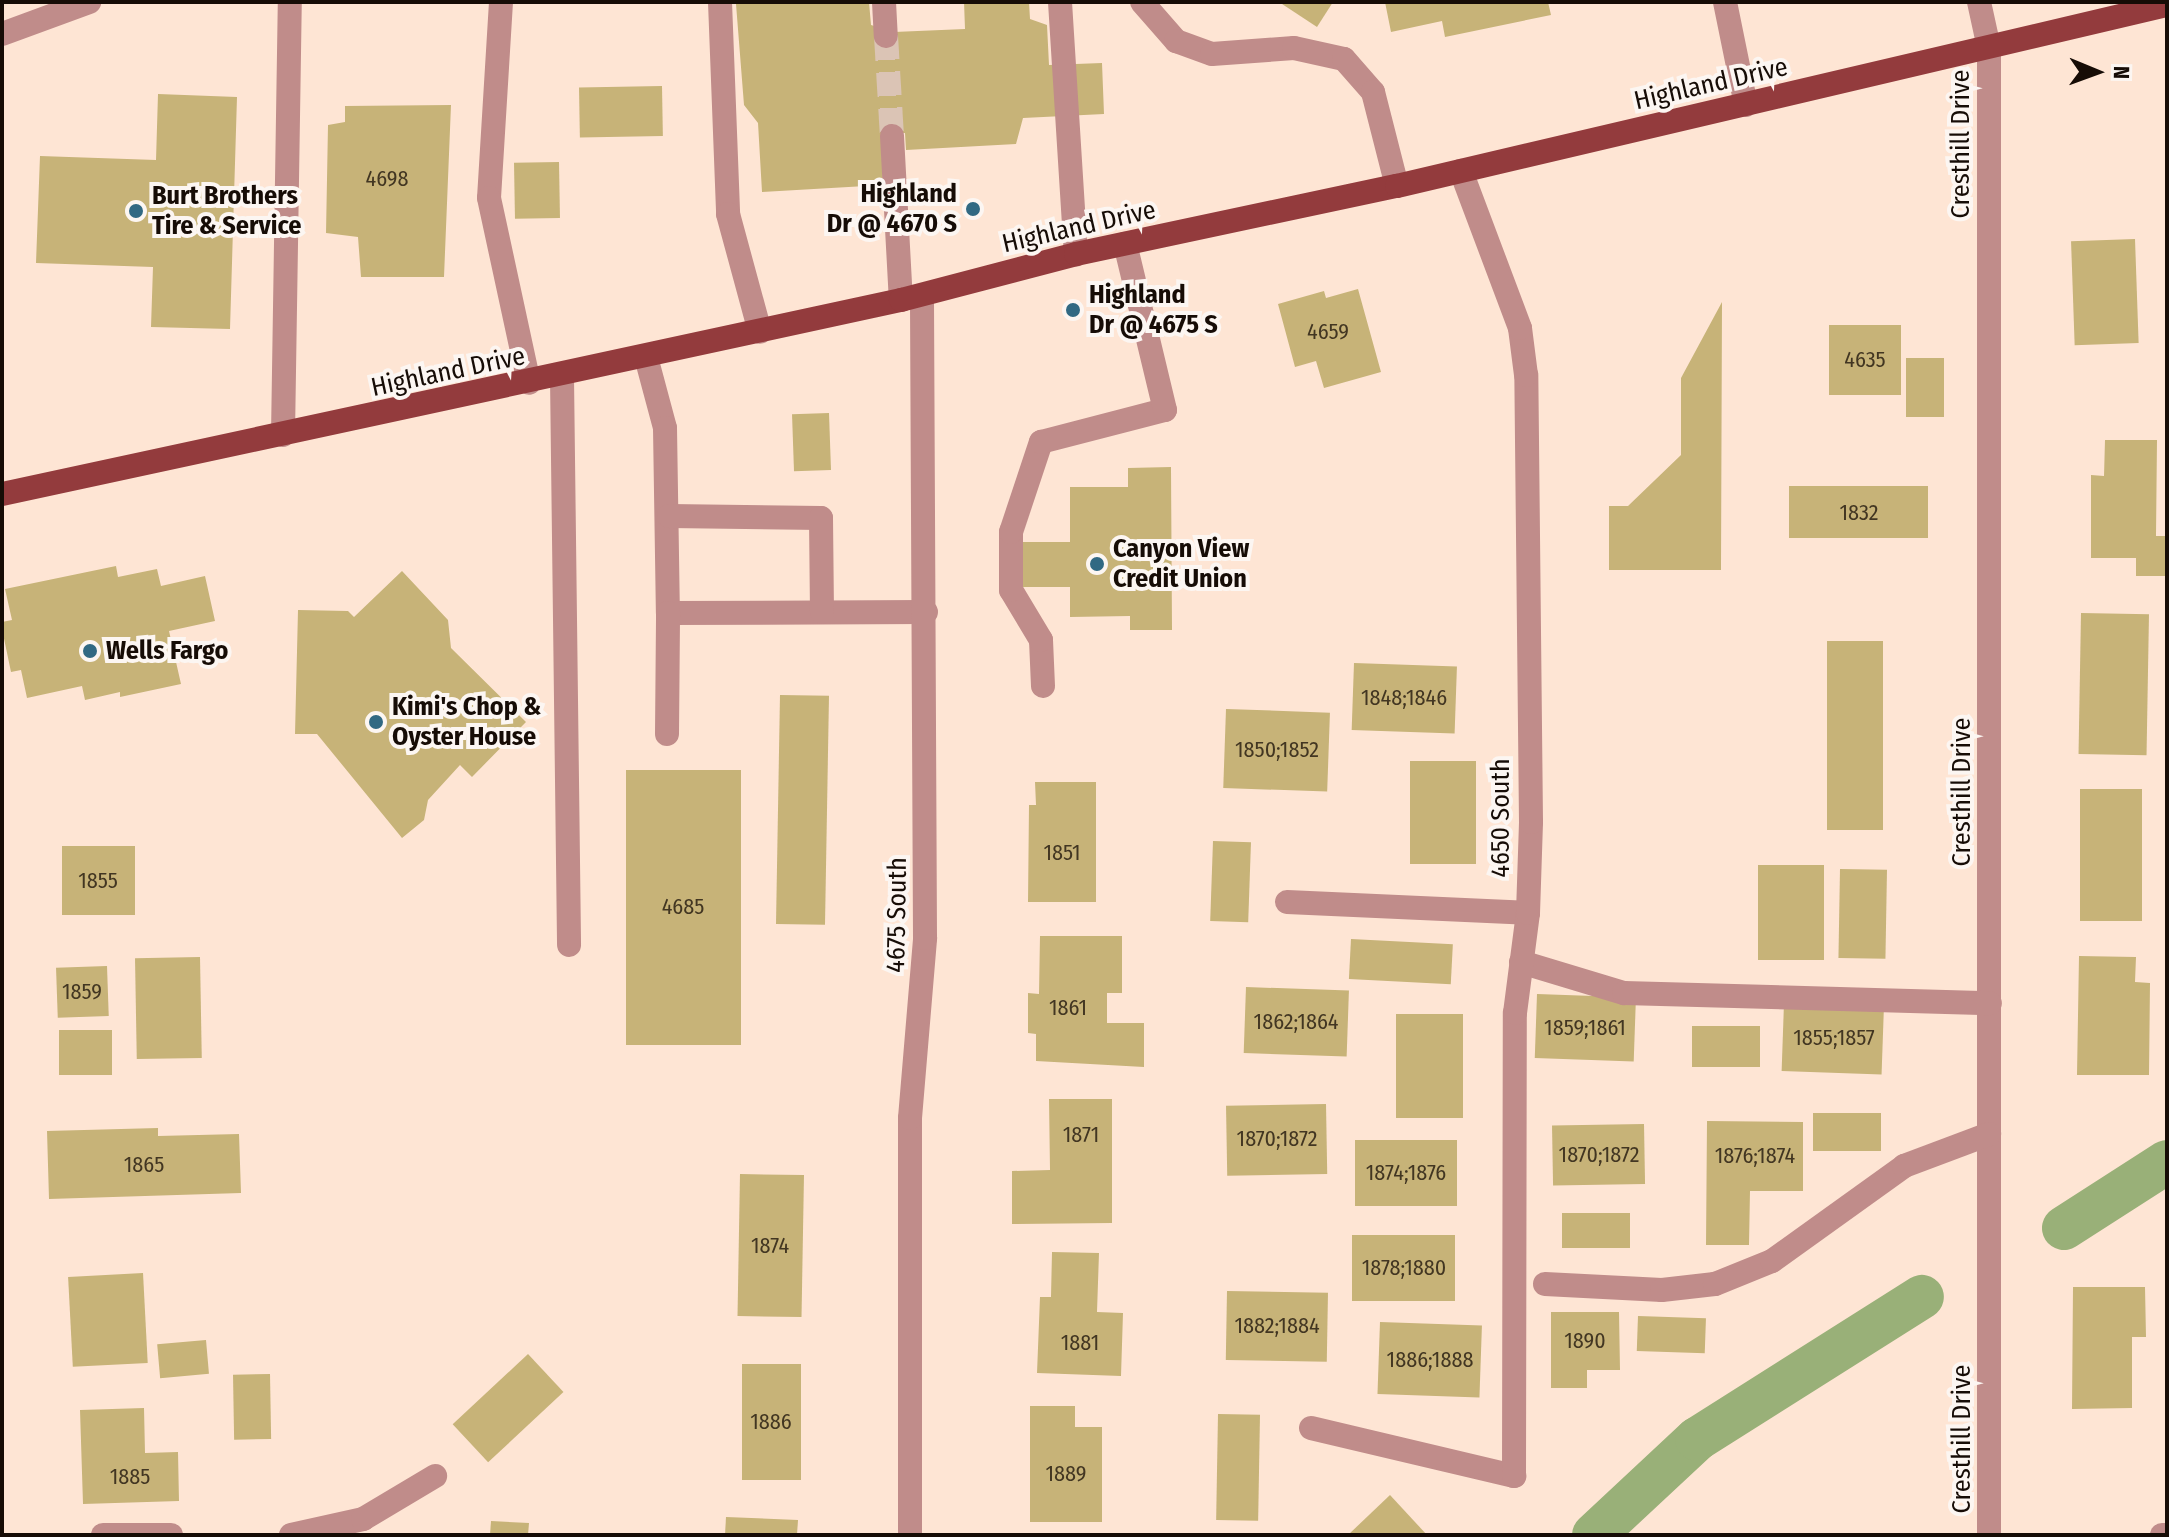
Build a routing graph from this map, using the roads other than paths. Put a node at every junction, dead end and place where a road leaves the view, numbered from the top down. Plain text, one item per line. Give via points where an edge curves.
1 (89, 2) edge
2 (290, 2) edge
3 (501, 2) edge
4 (720, 2) edge
5 (884, 2) edge
6 (1060, 2) edge
7 (1142, 2) edge
8 (1725, 2) edge
9 (1979, 2) edge
10 (2167, 5) edge
11 (2, 34) edge
12 (886, 36) tunnel mouth
13 (1989, 48) junction
14 (1746, 105) junction
15 (892, 136) tunnel mouth
16 (1461, 171) junction
17 (1397, 186) junction
18 (1125, 244) junction
19 (1076, 254) junction
20 (912, 298) junction
21 (760, 332) junction
22 (646, 357) junction
23 (562, 377) junction
24 (529, 383) junction
25 (283, 435) junction
26 (2, 494) edge
27 (669, 516) junction
28 (822, 612) junction
29 (926, 612) junction
30 (668, 613) junction
31 (1043, 686) dead end
32 (667, 734) dead end
33 (1287, 902) dead end
34 (1528, 913) junction
35 (569, 945) dead end
36 (1521, 962) junction
37 (1990, 1003) junction
38 (1989, 1134) junction
39 (1545, 1284) dead end
40 (1311, 1428) dead end
41 (435, 1476) dead end
42 (103, 1535) edge
43 (171, 1535) edge
44 (291, 1535) edge
45 (910, 1535) edge
46 (1989, 1535) edge

1 - 11 street
2 - 25 street
3 - 24 street via 489,198
4 - 21 street via 728,214
5 - 12 street
6 - 19 street
7 - 17 street via 1176,41 1212,54 1294,48 1344,59 1373,92
8 - 14 street
9 - 13 street, Cresthill Drive
10 - 13 main road, Highland Drive
13 - 14 main road, Highland Drive
13 - 37 street, Cresthill Drive
14 - 16 main road, Highland Drive
15 - 20 street, 4675 South
16 - 17 main road, Highland Drive
16 - 34 street, 4650 South via 1520,328 1526,375
17 - 18 main road, Highland Drive
18 - 19 main road, Highland Drive
18 - 31 street via 1165,410 1041,442 1011,532 1011,590 1041,640
19 - 20 main road, Highland Drive
20 - 21 main road, Highland Drive
20 - 29 street, 4675 South
21 - 22 main road, Highland Drive
22 - 23 main road, Highland Drive
22 - 27 street via 665,428
23 - 24 main road, Highland Drive
23 - 35 street
24 - 25 main road, Highland Drive
25 - 26 main road, Highland Drive
27 - 28 street via 821,518
27 - 30 street
28 - 29 street
28 - 30 street
29 - 45 street, 4675 South via 924,999 910,1118
30 - 32 street
33 - 34 street
34 - 36 street, 4650 South
36 - 37 street via 1624,993
36 - 40 street, 4650 South via 1515,1013 1514,1476
37 - 38 street, Cresthill Drive
38 - 39 street via 1904,1166 1772,1261 1715,1284 1662,1290
38 - 46 street, Cresthill Drive
41 - 44 street via 363,1519
42 - 43 street

